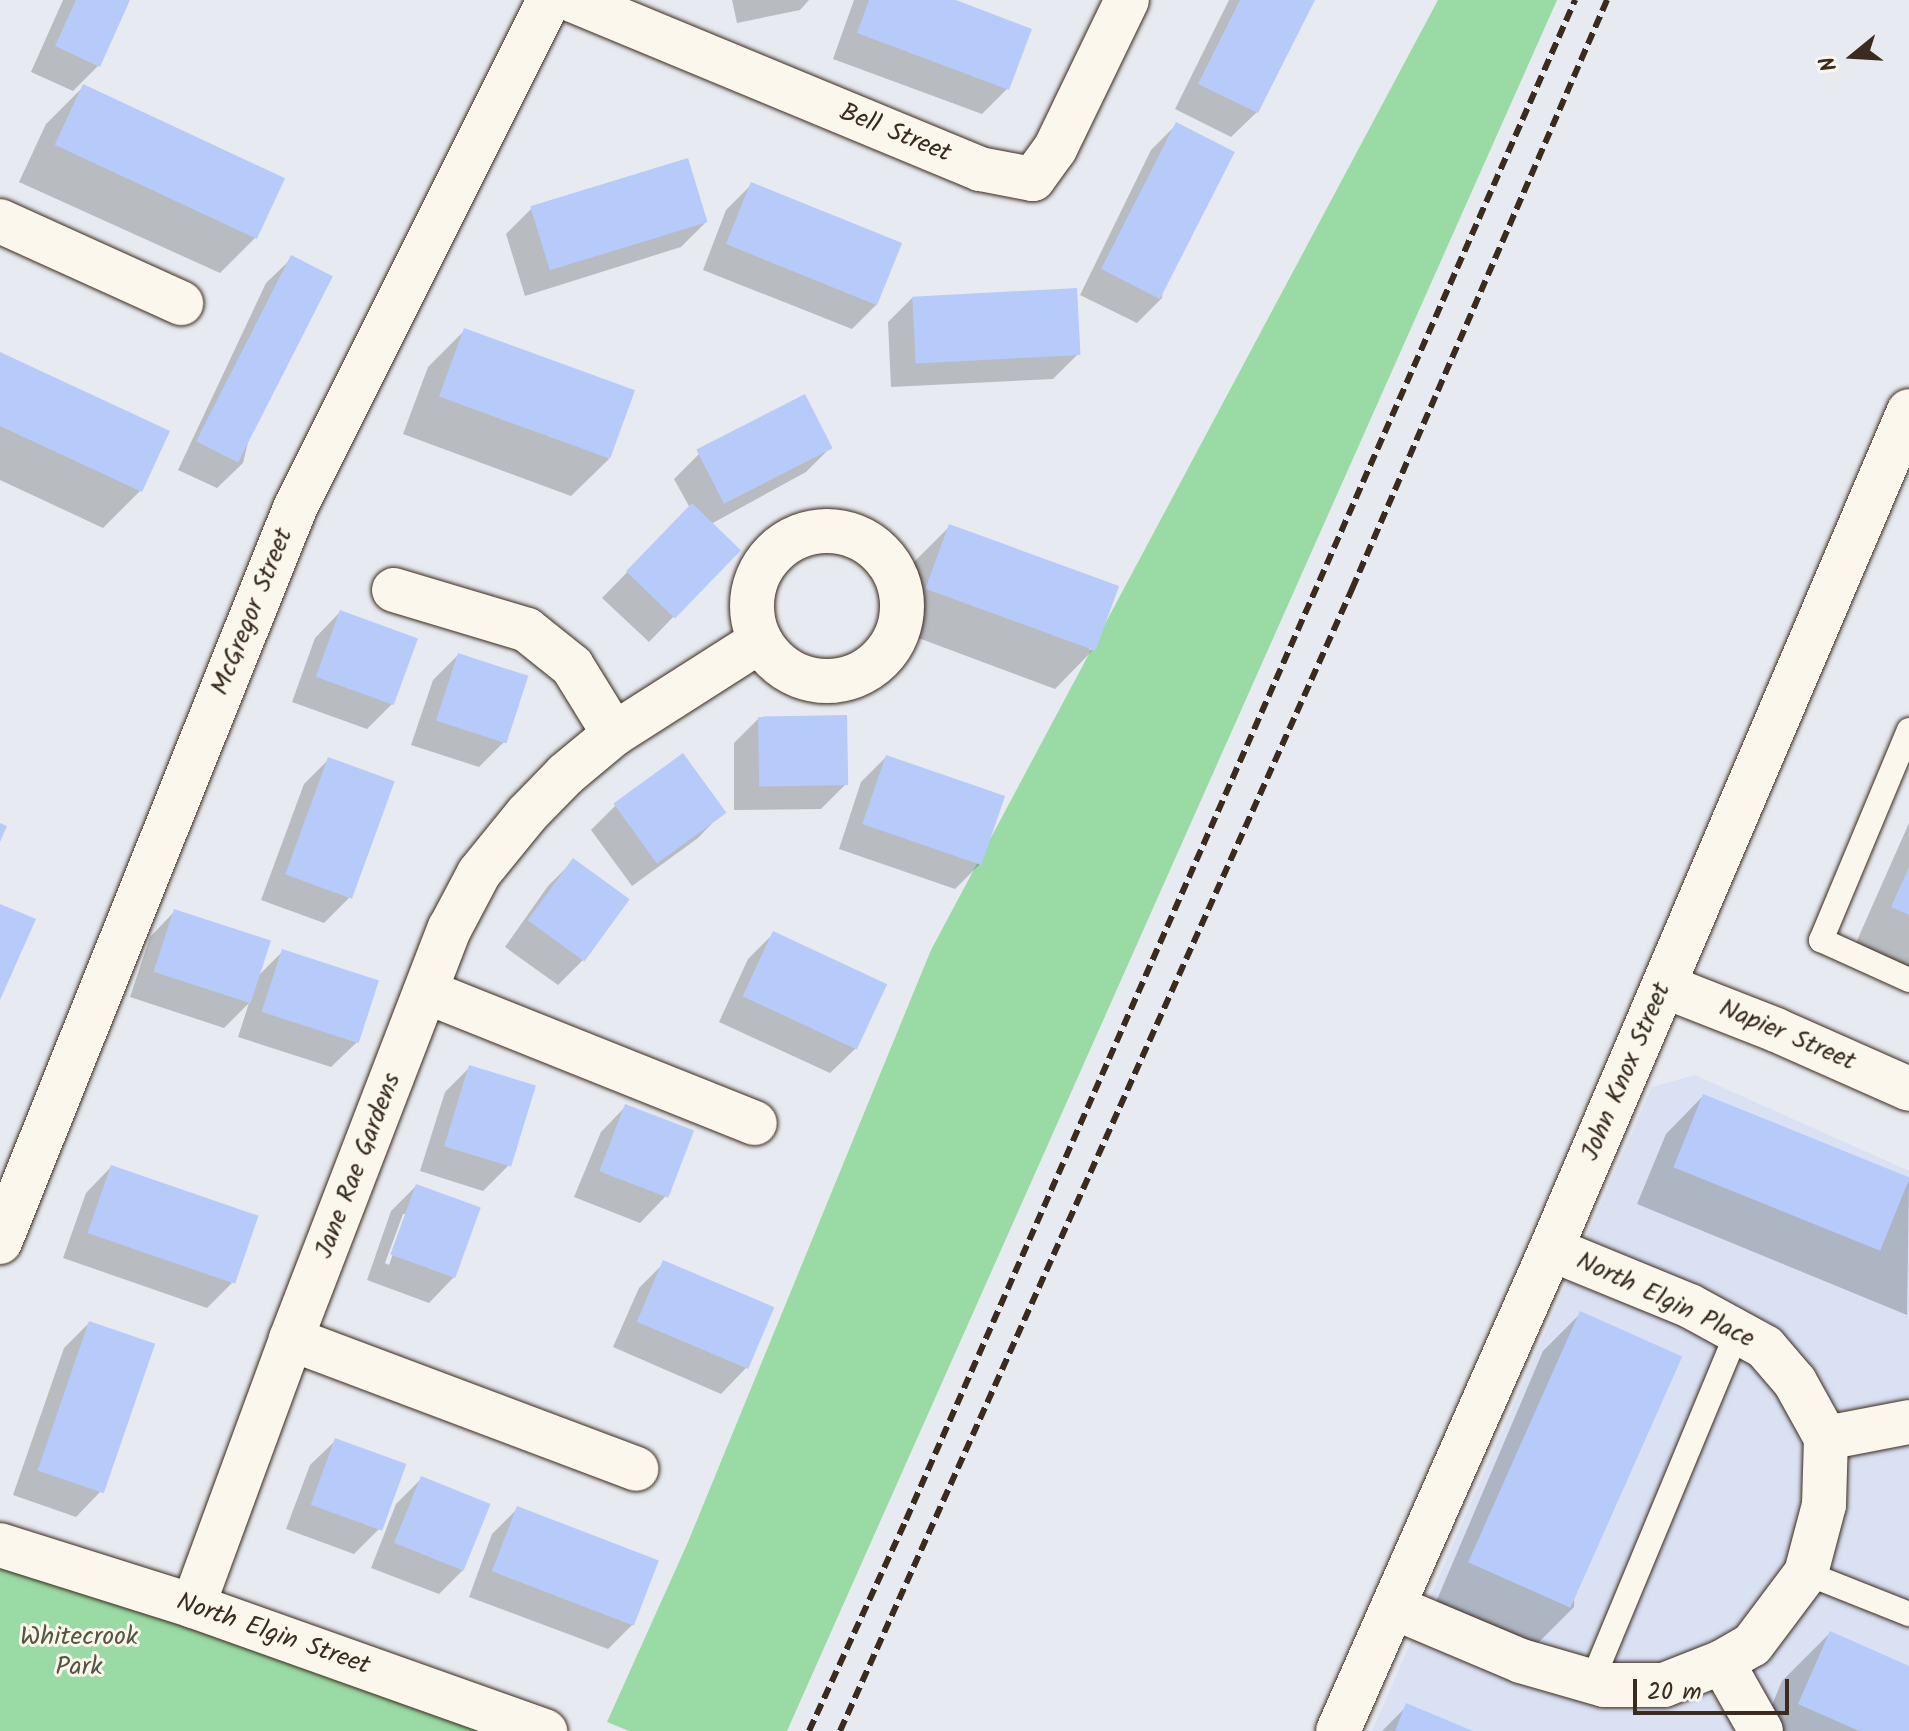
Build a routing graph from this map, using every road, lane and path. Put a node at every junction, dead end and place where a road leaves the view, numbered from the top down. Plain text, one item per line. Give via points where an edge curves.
1 (549, 0) edge
2 (572, 0) edge
3 (1127, 0) edge
4 (0, 221) edge
5 (181, 303) dead end
6 (1909, 411) edge
7 (394, 590) dead end
8 (760, 641) dead end
9 (1909, 730) edge
10 (614, 734) junction
11 (1909, 980) edge
12 (1664, 986) junction
13 (427, 992) junction
14 (1909, 1089) edge
15 (755, 1123) dead end
16 (0, 1242) edge
17 (1551, 1249) junction
18 (1737, 1332) junction
19 (291, 1339) junction
20 (1909, 1422) edge
21 (1826, 1438) junction
22 (636, 1469) dead end
23 (0, 1545) edge
24 (1806, 1573) junction
25 (193, 1606) junction
26 (1393, 1607) junction
27 (1909, 1614) edge
28 (1722, 1662) junction
29 (1592, 1681) junction
30 (545, 1731) edge
31 (1338, 1731) edge
32 (1761, 1731) edge

1 - 16 street, McGregor Street via 295,508
2 - 3 street, Bell Street via 980,169 1033,179 1055,149
4 - 5 street
6 - 12 street, John Knox Street
7 - 10 street via 527,630 572,666
8 - 10 street, Jane Rae Gardens
9 - 11 lane via 1821,940
10 - 13 street, Jane Rae Gardens via 546,794 479,873 450,928
12 - 14 street, Napier Street
12 - 17 street, John Knox Street
13 - 15 street
13 - 19 street, Jane Rae Gardens
17 - 18 street, North Elgin Place via 1690,1306
17 - 26 street, John Knox Street
18 - 21 street, North Elgin Place via 1765,1347 1795,1382
18 - 29 lane
19 - 22 street
19 - 25 street, Jane Rae Gardens
20 - 21 street
21 - 24 street via 1824,1505
23 - 25 street, North Elgin Street
24 - 27 lane
24 - 28 street via 1752,1645
25 - 30 street, North Elgin Street
26 - 29 street via 1521,1661
26 - 31 street, John Knox Street
28 - 29 street via 1664,1685
28 - 32 street

